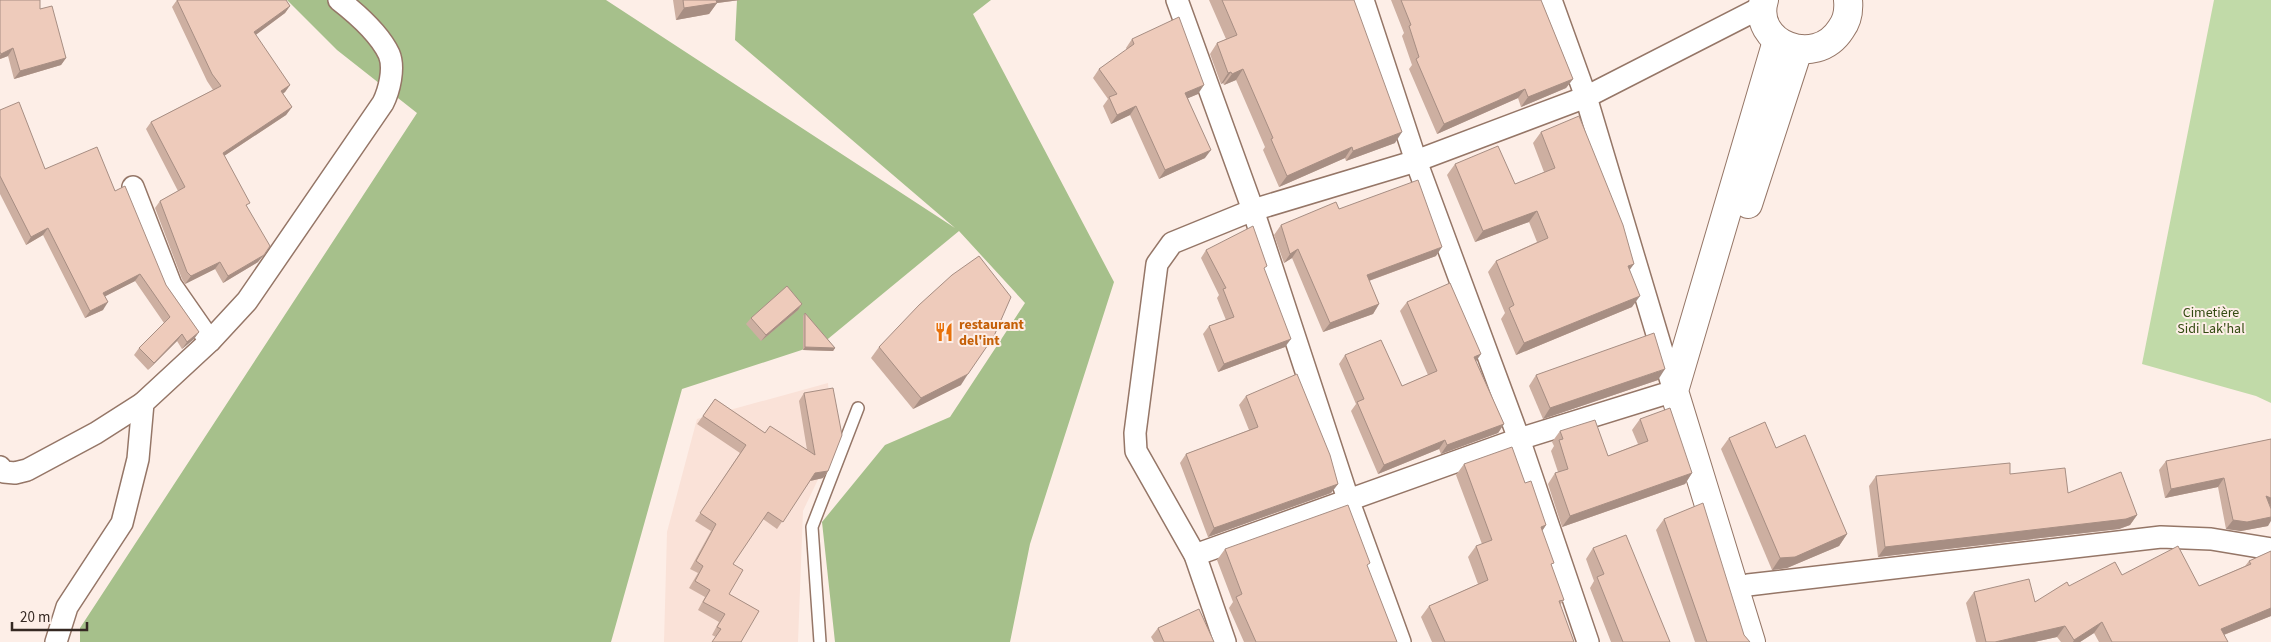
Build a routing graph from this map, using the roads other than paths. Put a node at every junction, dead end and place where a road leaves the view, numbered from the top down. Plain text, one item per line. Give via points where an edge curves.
1 (339, 0) edge
2 (1177, 0) edge
3 (1362, 0) edge
4 (1551, 0) edge
5 (1848, 0) edge
6 (1763, 3) edge
7 (1788, 46) junction
8 (1586, 97) junction
9 (1416, 161) junction
10 (133, 187) dead end
11 (1252, 210) junction
12 (210, 341) junction
13 (1674, 391) junction
14 (143, 403) junction
15 (858, 408) dead end
16 (1519, 439) junction
17 (0, 467) edge
18 (1349, 502) junction
19 (2271, 549) edge
20 (1195, 556) junction
21 (1748, 585) junction
22 (56, 642) edge
23 (820, 642) edge
24 (1225, 642) edge
25 (1400, 642) edge
26 (1588, 642) edge
27 (1752, 642) edge
28 (1768, 642) edge

1 - 12 street via 364,19 390,55 390,88 383,103 247,301
2 - 11 street
3 - 9 street
4 - 8 street
5 - 7 main road via 1846,22 1835,39 1818,49
6 - 7 main road via 1766,26
6 - 8 street
7 - 13 main road
7 - 21 main road via 1689,396
8 - 9 street
8 - 13 street
9 - 11 street
9 - 16 street
10 - 12 street via 171,285
11 - 18 street
11 - 20 street via 1172,243 1157,264 1135,433 1136,451
12 - 14 street
13 - 16 street
13 - 27 main road
14 - 17 street via 27,470 4,472
14 - 22 street via 138,460 122,523 68,607
15 - 23 lane via 812,527
16 - 18 street
16 - 26 street
18 - 20 street
18 - 25 street
19 - 21 street via 2211,539 2161,537
20 - 24 street
21 - 28 main road

